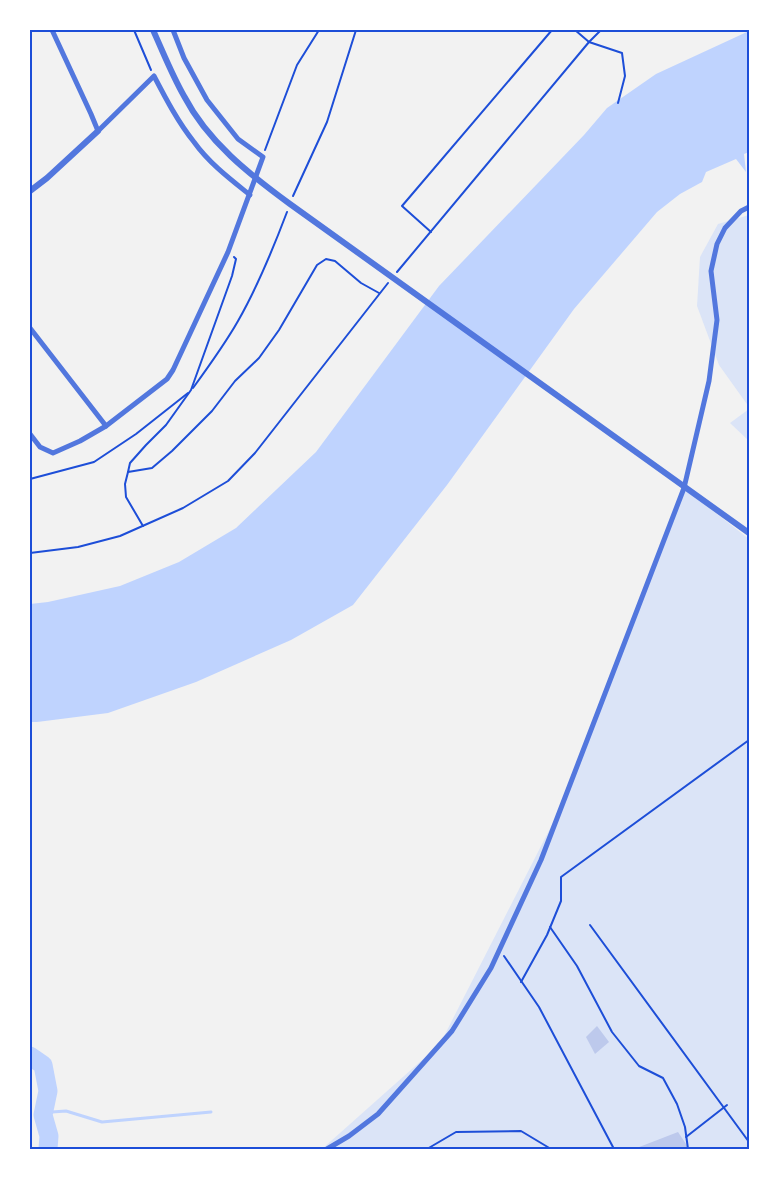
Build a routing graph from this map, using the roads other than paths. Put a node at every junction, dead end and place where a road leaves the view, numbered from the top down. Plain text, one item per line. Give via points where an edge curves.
1 (52, 30) edge
2 (173, 30) edge
3 (155, 33) edge
4 (98, 131) junction
5 (30, 191) edge
6 (250, 195) junction
7 (749, 207) edge
8 (30, 328) edge
9 (106, 426) junction
10 (30, 434) edge
11 (684, 488) junction
12 (749, 533) edge
13 (327, 1149) edge

1 - 4 street
2 - 6 street via 207,100 238,139 263,157
3 - 11 street via 191,109 211,136 244,169
4 - 5 street
4 - 6 street via 154,76 175,116 195,144
6 - 9 street via 228,252 173,370 167,379
7 - 11 street via 724,228 717,244 711,271 717,320 709,381
8 - 9 street
9 - 10 street via 53,453 40,447
11 - 12 street
11 - 13 street via 541,860 491,968 452,1031 378,1114

